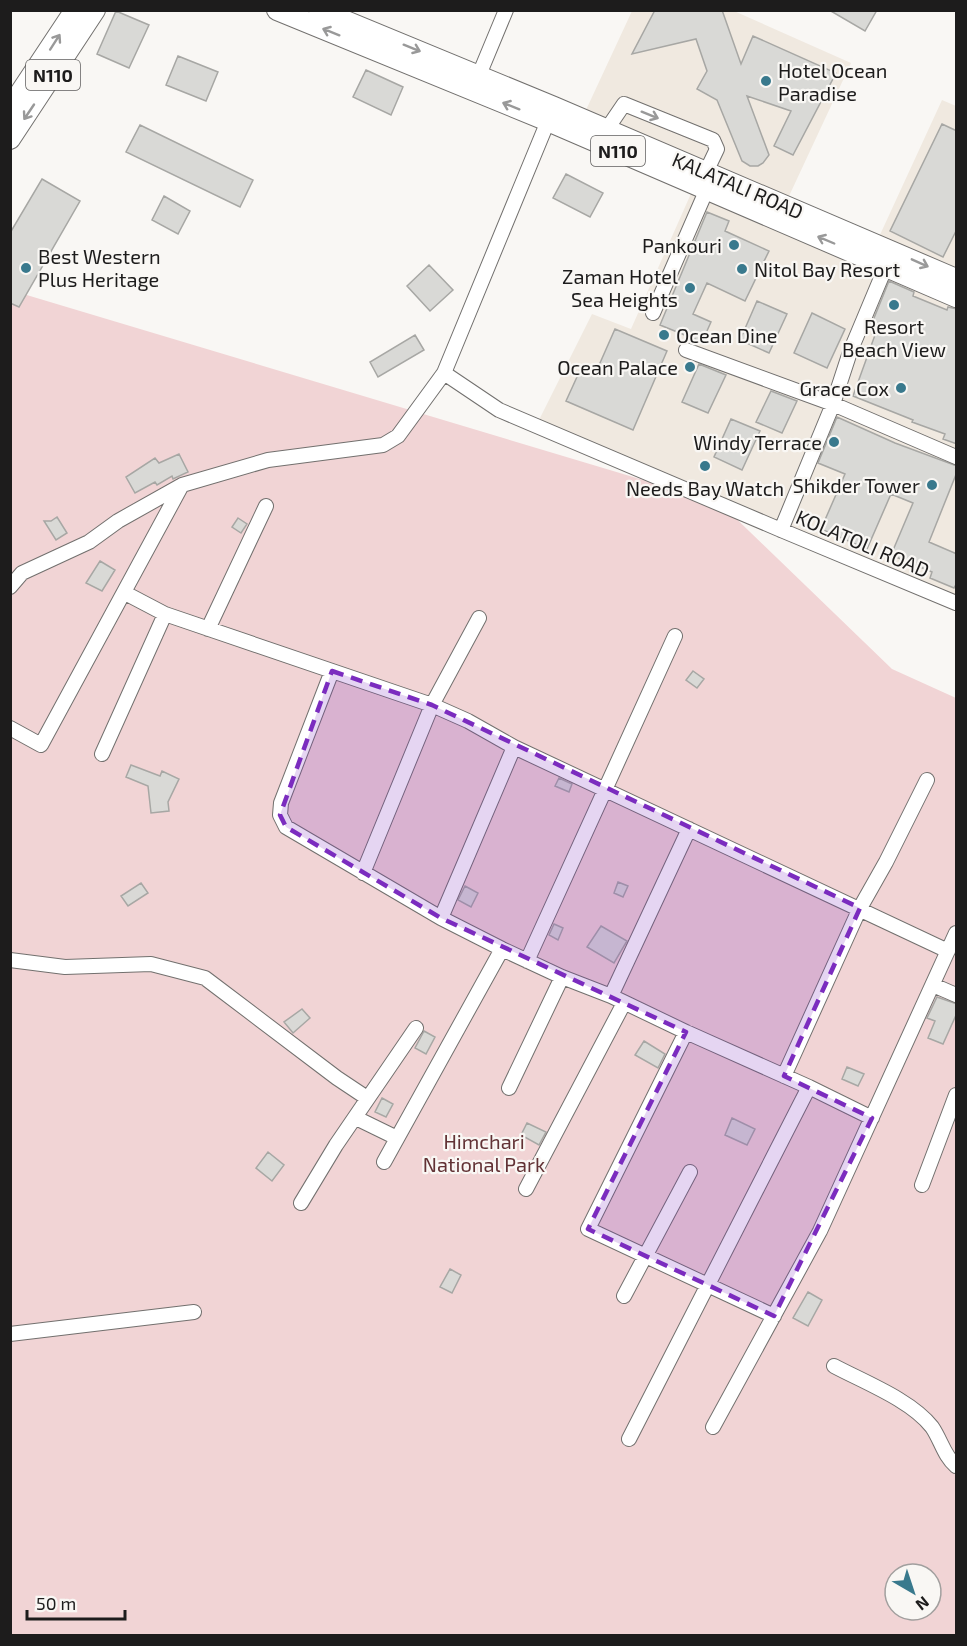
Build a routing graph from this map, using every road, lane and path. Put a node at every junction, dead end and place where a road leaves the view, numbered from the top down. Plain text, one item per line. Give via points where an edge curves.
1 (75, 10) edge
2 (95, 10) edge
3 (277, 10) edge
4 (319, 10) edge
5 (506, 10) edge
6 (479, 75) junction
7 (10, 108) edge
8 (548, 121) junction
9 (608, 129) junction
10 (10, 140) edge
11 (706, 181) junction
12 (886, 266) junction
13 (957, 279) edge
14 (957, 297) edge
15 (653, 313) dead end
16 (686, 350) dead end
17 (444, 373) junction
18 (833, 404) junction
19 (957, 457) edge
20 (182, 485) junction
21 (266, 506) dead end
22 (781, 531) junction
23 (10, 587) edge
24 (125, 593) junction
25 (957, 603) edge
26 (165, 614) junction
27 (479, 618) dead end
28 (208, 629) junction
29 (675, 636) dead end
30 (332, 671) junction
31 (432, 705) junction
32 (10, 728) edge
33 (514, 747) junction
34 (102, 754) dead end
35 (927, 780) dead end
36 (604, 790) junction
37 (689, 829) junction
38 (363, 873) junction
39 (860, 908) junction
40 (441, 918) junction
41 (957, 933) edge
42 (502, 949) junction
43 (948, 951) junction
44 (10, 960) edge
45 (527, 961) junction
46 (562, 977) junction
47 (933, 985) junction
48 (957, 995) edge
49 (611, 996) junction
50 (624, 1002) junction
51 (416, 1028) dead end
52 (686, 1032) junction
53 (784, 1076) junction
54 (809, 1087) junction
55 (509, 1088) dead end
56 (957, 1095) edge
57 (368, 1098) junction
58 (356, 1118) junction
59 (872, 1118) junction
60 (397, 1138) junction
61 (384, 1162) dead end
62 (690, 1172) dead end
63 (922, 1185) dead end
64 (526, 1189) dead end
65 (301, 1203) dead end
66 (646, 1257) junction
67 (708, 1287) junction
68 (624, 1296) dead end
69 (194, 1312) dead end
70 (774, 1316) junction
71 (10, 1334) edge
72 (834, 1366) dead end
73 (713, 1427) dead end
74 (629, 1439) dead end
75 (957, 1466) edge

7 -> 1 highway, N110
2 -> 10 highway, N110
8 -> 3 highway, KALATALI ROAD / N110
4 -> 6 highway, KALATALI ROAD / N110
5 - 6 street
6 - 9 highway, KALATALI ROAD / N110
8 - 11 highway, KALATALI ROAD / N110
8 - 17 street
9 - 11 highway, KALATALI ROAD / N110
9 -> 11 street via 624,104 713,140 717,149
12 -> 11 highway, KALATALI ROAD / N110
11 -> 13 highway, KALATALI ROAD / N110
11 - 15 street
12 - 14 highway, KALATALI ROAD / N110
12 - 18 street, KOLATOLI ROAD
16 - 18 street
17 - 20 street via 398,436 383,445 268,460
17 - 22 street via 499,410
18 - 19 street
18 - 22 street, KOLATOLI ROAD
20 - 23 street via 89,542 22,573
20 - 24 street
21 - 28 street
22 - 25 street, KOLATOLI ROAD
24 - 26 street
24 - 32 street via 40,745
26 - 28 street
26 - 34 street
27 - 31 street
28 - 30 street
29 - 36 street
30 - 31 street
30 - 38 street via 281,803 280,815 286,827
31 - 33 street
31 - 38 street
33 - 36 street
33 - 40 street
35 - 39 street
36 - 37 street
36 - 45 street
37 - 39 street
37 - 49 street
38 - 40 street
39 - 43 street
39 - 53 street
40 - 42 street
41 - 43 street
42 - 45 street
42 - 60 street
43 - 47 street
44 - 57 street via 65,967 151,964 205,978
45 - 46 street
46 - 49 street
46 - 55 street
47 - 48 street
47 - 59 street
49 - 50 street
50 - 52 street
50 - 64 street
51 - 57 street
52 - 53 street
52 - 66 street via 588,1229
53 - 54 street
54 - 59 street
54 - 67 street
56 - 63 street
57 - 58 street
58 - 60 street
58 - 65 street
59 - 70 street via 820,1230
60 - 61 street
62 - 66 street
66 - 67 street
66 - 68 street
67 - 70 street
67 - 74 street
69 - 71 street
70 - 73 street
72 - 75 street via 916,1412 932,1428

